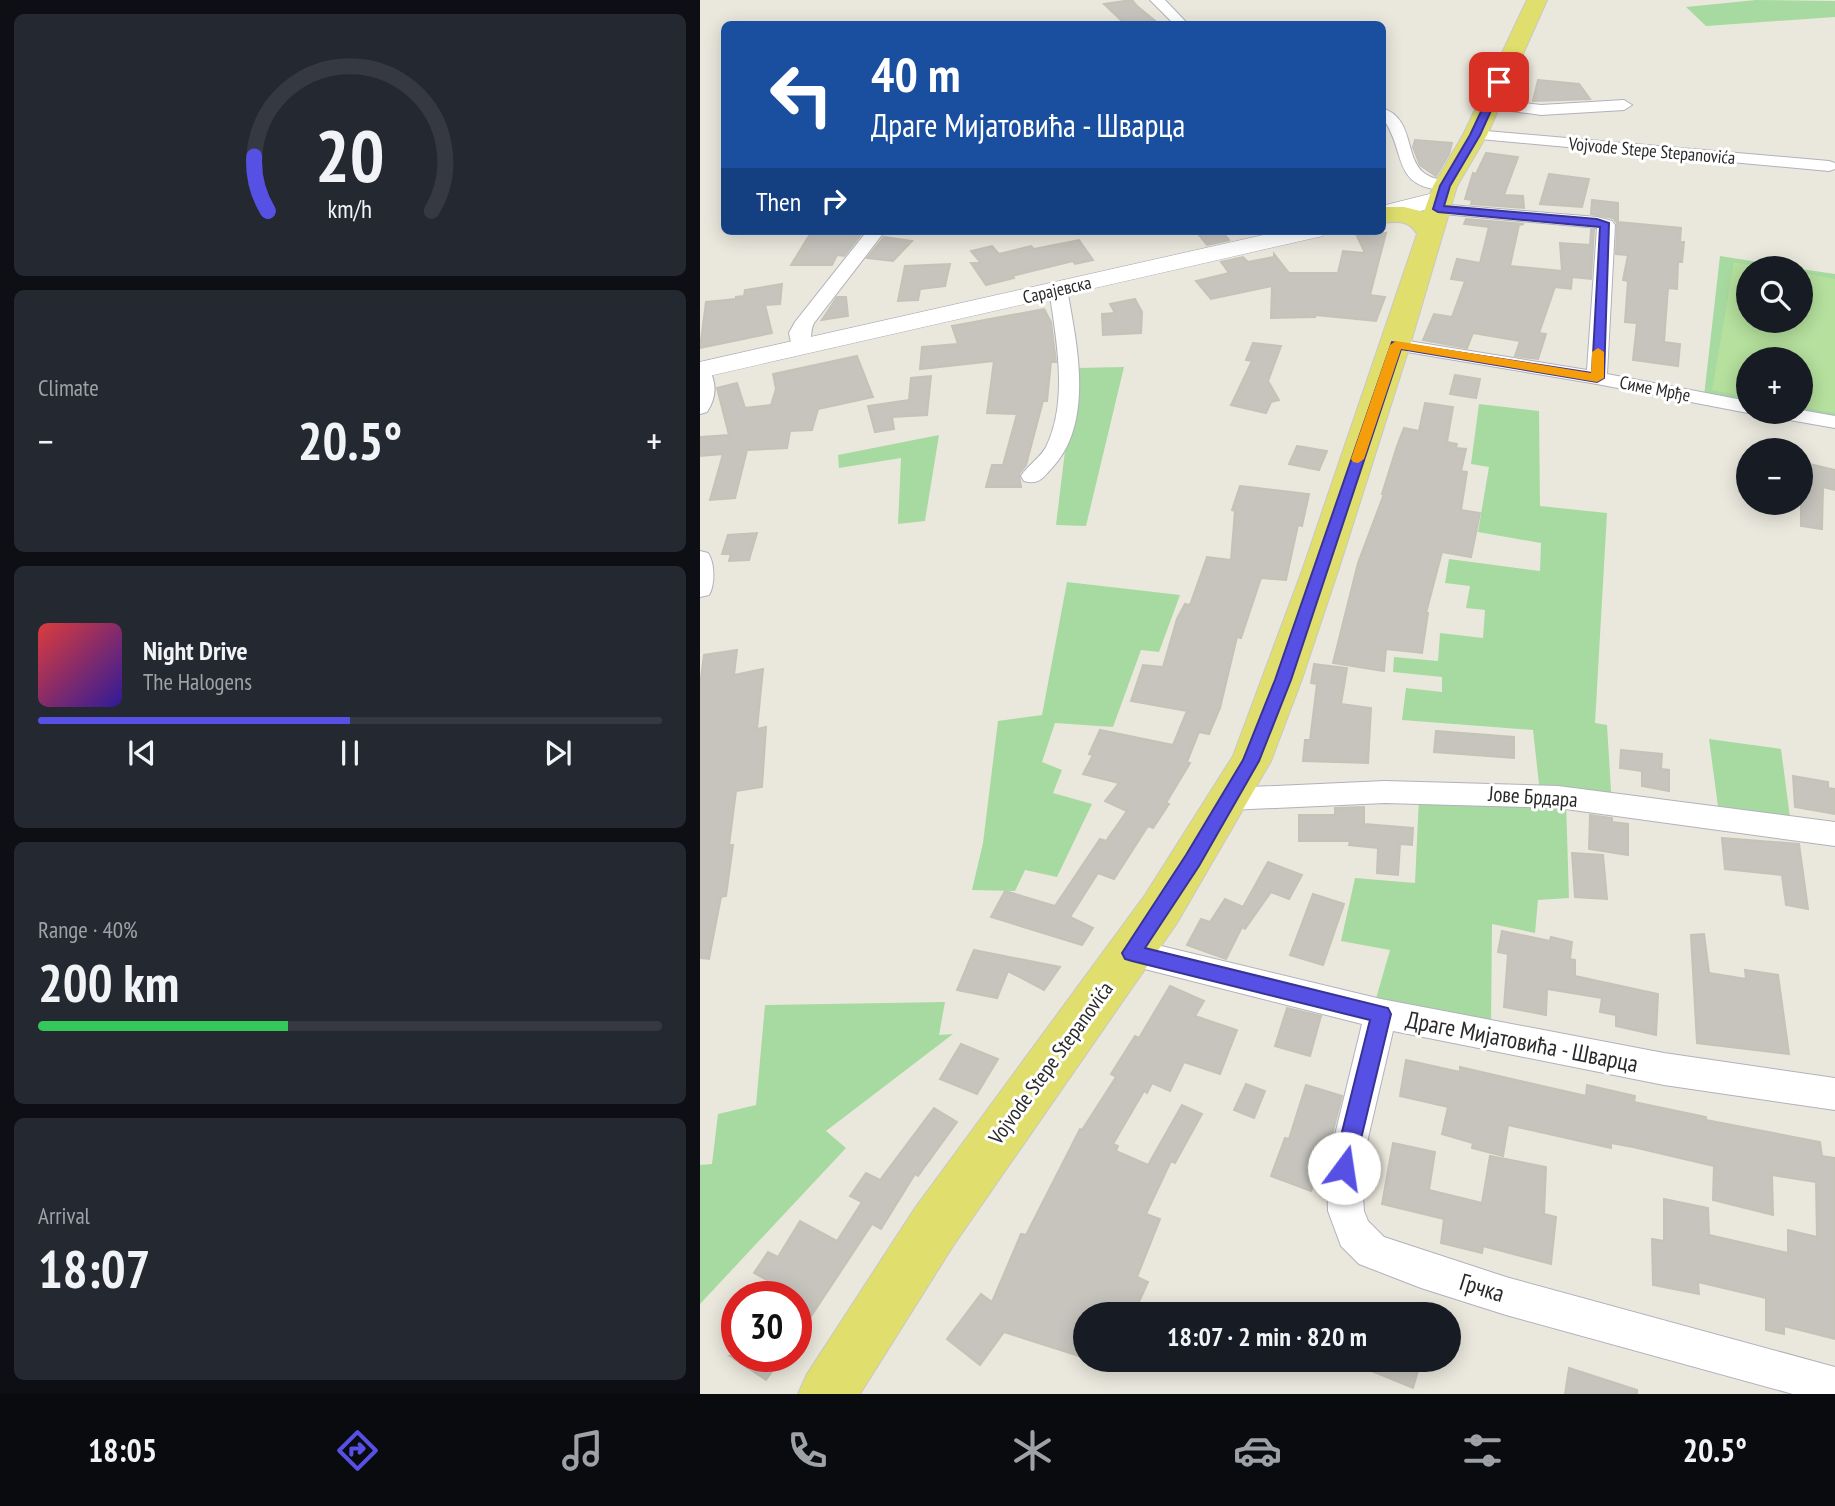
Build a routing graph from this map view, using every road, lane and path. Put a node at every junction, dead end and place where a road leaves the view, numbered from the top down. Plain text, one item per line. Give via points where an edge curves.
1 (1157, 0) edge
2 (1537, 0) edge
3 (1178, 21) edge
4 (1624, 105) dead end
5 (1386, 116) edge
6 (1482, 120) junction
7 (1829, 166) dead end
8 (1439, 207) junction
9 (1388, 212) edge
10 (873, 235) edge
11 (1296, 235) edge
12 (1058, 289) junction
13 (1396, 345) junction
14 (800, 348) junction
15 (700, 370) edge
16 (1597, 378) junction
17 (1736, 405) edge
18 (700, 408) edge
19 (1813, 418) edge
20 (1835, 422) edge
21 (1032, 476) dead end
22 (700, 559) edge
23 (700, 589) edge
24 (1229, 799) junction
25 (1835, 834) edge
26 (1132, 953) junction
27 (1381, 1014) junction
28 (1835, 1094) edge
29 (1835, 1386) edge
30 (827, 1394) edge

1 - 3 street
2 - 6 main road, Vojvode Stepe Stepanovića
4 - 6 street, Vojvode Stepe Stepanovića via 1541,110
5 - 8 street via 1398,133 1411,172
6 - 7 street, Vojvode Stepe Stepanovića
6 - 8 main road, Vojvode Stepe Stepanovića
8 - 9 main road
8 - 9 main road via 1426,225 1417,217
8 - 13 main road, Vojvode Stepe Stepanovića
8 - 16 street via 1606,225
10 - 14 street via 805,322 799,333
11 - 12 main road, Сарајевска
12 - 14 main road, Сарајевска
12 - 21 street via 1068,396 1057,447
13 - 16 street, Симе Мрђе
13 - 24 main road, Vojvode Stepe Stepanovića via 1283,680 1251,761
14 - 15 main road, Сарајевска
15 - 18 street via 706,387
16 - 17 street, Симе Мрђе
19 - 20 street
22 - 23 street
24 - 25 street, Јове Брдара via 1385,792 1558,797
24 - 26 main road, Vojvode Stepe Stepanovića
26 - 27 street, Драге Мијатовића - Шварца
26 - 30 main road, Vojvode Stepe Stepanovića via 934,1227
27 - 28 street, Драге Мијатовића - Шварца via 1664,1069
27 - 29 street, Грчка via 1344,1168 1346,1211 1354,1233 1372,1251 1506,1296

